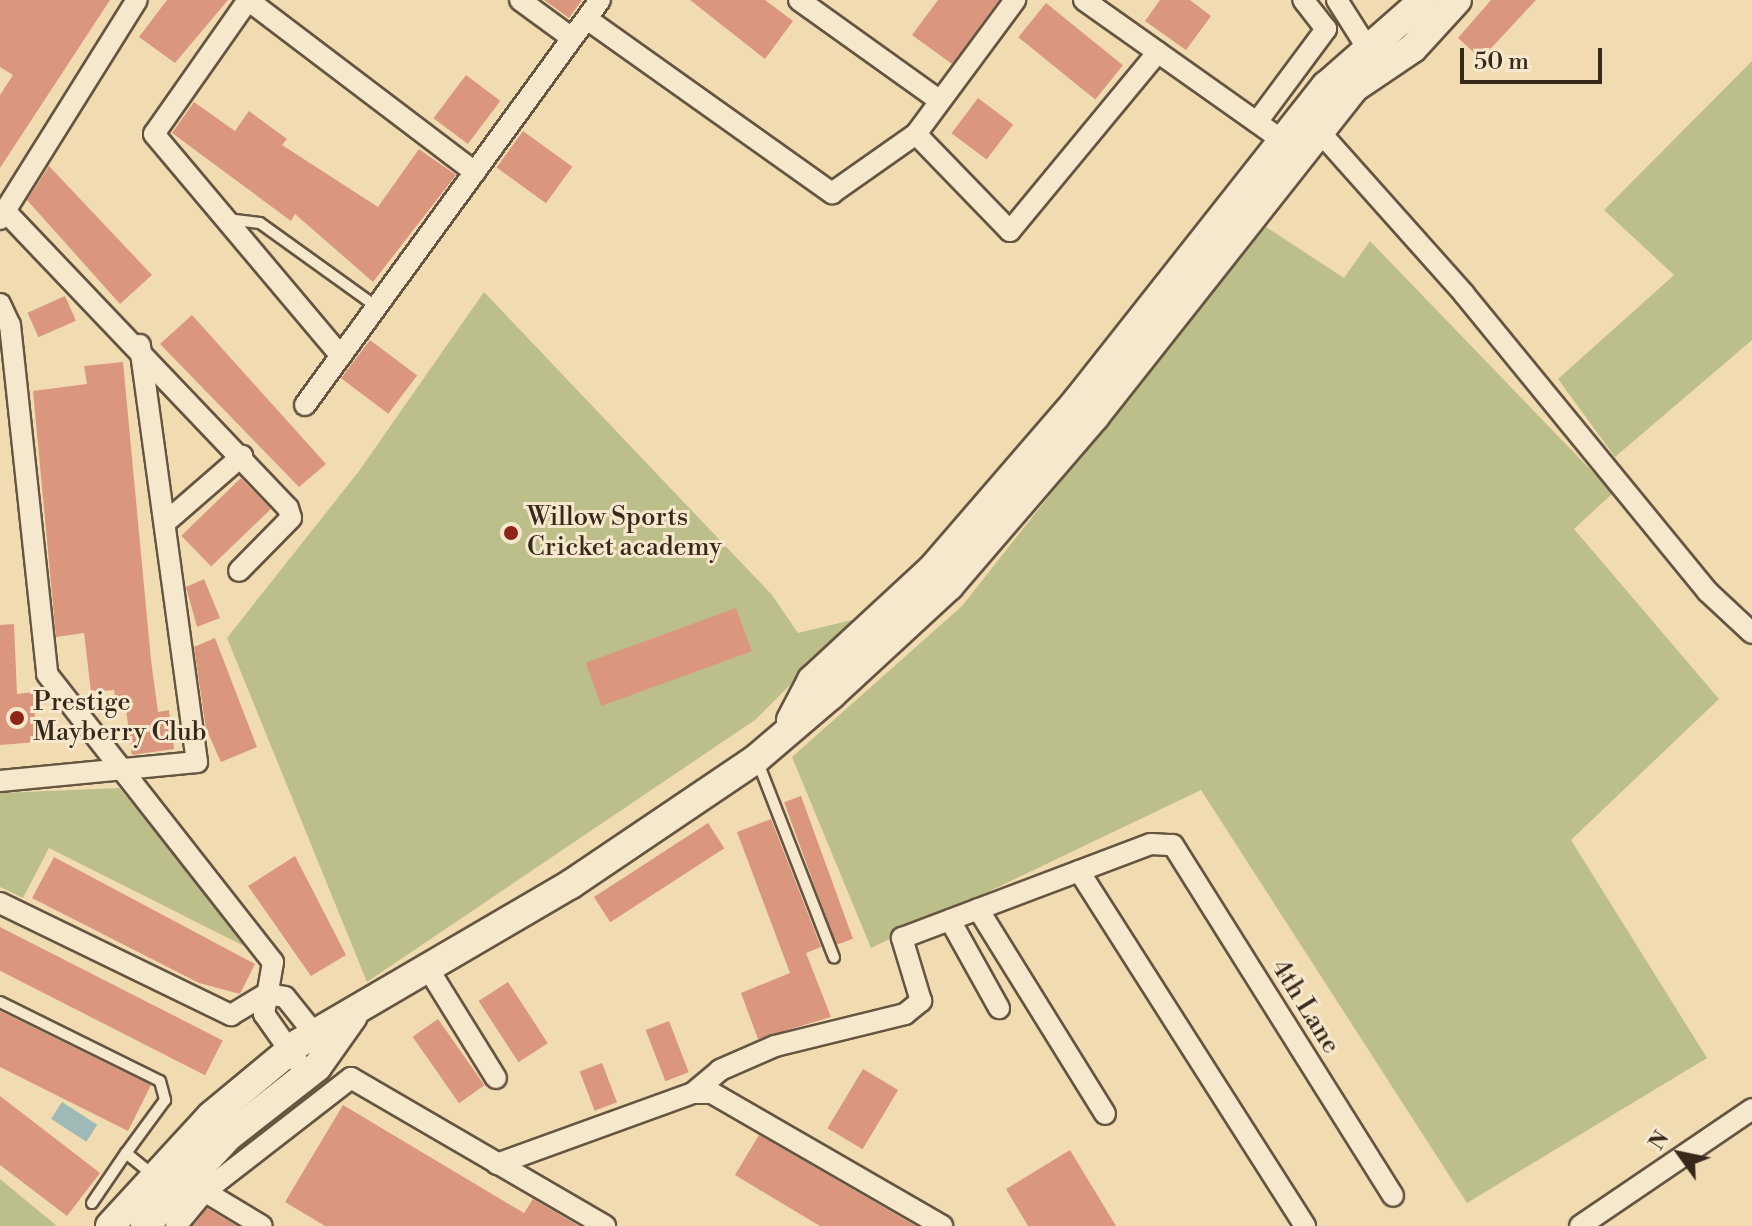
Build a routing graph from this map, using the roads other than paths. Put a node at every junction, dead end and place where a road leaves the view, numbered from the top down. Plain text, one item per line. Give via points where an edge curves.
1 (137, 0) edge
2 (520, 0) edge
3 (600, 0) edge
4 (799, 0) edge
5 (1015, 0) edge
6 (1084, 0) edge
7 (1303, 0) edge
8 (1337, 0) edge
9 (1424, 0) edge
10 (1457, 0) edge
11 (247, 2) edge
12 (587, 19) junction
13 (572, 38) junction
14 (1158, 52) junction
15 (1375, 61) junction
16 (940, 101) junction
17 (1257, 122) junction
18 (1312, 123) junction
19 (916, 134) junction
20 (1292, 148) junction
21 (475, 172) junction
22 (2, 215) edge
23 (225, 219) junction
24 (0, 304) edge
25 (377, 307) junction
26 (140, 345) junction
27 (341, 356) junction
28 (305, 405) dead end
29 (242, 456) junction
30 (166, 522) junction
31 (239, 571) dead end
32 (1749, 626) edge
33 (756, 759) junction
34 (118, 773) junction
35 (0, 781) edge
36 (1079, 871) junction
37 (0, 903) edge
38 (978, 909) junction
39 (950, 920) junction
40 (834, 958) dead end
41 (429, 970) junction
42 (266, 994) junction
43 (0, 1002) edge
44 (999, 1008) dead end
45 (323, 1045) junction
46 (290, 1051) junction
47 (307, 1075) junction
48 (496, 1078) dead end
49 (693, 1093) junction
50 (1752, 1109) edge
51 (1105, 1114) dead end
52 (126, 1153) junction
53 (497, 1164) junction
54 (178, 1177) junction
55 (1393, 1196) dead end
56 (92, 1203) dead end
57 (110, 1226) edge
58 (145, 1226) edge
59 (176, 1226) edge
60 (262, 1226) edge
61 (605, 1226) edge
62 (942, 1226) edge
63 (1305, 1226) edge
64 (1580, 1226) edge

1 - 22 street
2 - 13 street
3 - 12 street
4 - 16 street
5 - 16 street
6 - 14 street
7 - 17 street via 1326,29
8 - 15 street
9 - 15 street
10 - 15 street via 1413,48
11 - 21 street
11 - 23 street via 154,134
12 - 13 street
12 - 19 street via 832,193
13 - 21 street
14 - 17 street
14 - 19 street via 1010,231
15 - 18 street via 1354,88
16 - 19 street
17 - 20 street
18 - 20 street
18 - 32 street
20 - 33 street via 949,586
21 - 25 street
22 - 26 street
23 - 25 lane via 260,223
23 - 27 street
24 - 34 street via 10,325 47,674
25 - 27 street
26 - 29 street
26 - 30 street
27 - 28 street
29 - 30 street
29 - 31 street via 291,513
30 - 34 street via 197,762
33 - 40 lane
33 - 41 street
34 - 35 street
34 - 42 street via 273,962
36 - 38 street
36 - 55 street, 4th Lane via 1151,844 1173,845
36 - 63 street
37 - 42 street via 231,1015
38 - 39 street
38 - 51 street
39 - 44 street
39 - 49 street via 902,938 921,1001 905,1014 775,1046 720,1070
41 - 45 street via 353,1016
41 - 48 street
42 - 45 street via 285,997
42 - 46 street via 264,1014
43 - 52 lane via 160,1081 165,1100
45 - 46 street
45 - 47 street
46 - 47 street
46 - 54 street
47 - 54 street
49 - 53 street
49 - 62 street via 723,1097
50 - 64 street
52 - 54 lane
52 - 56 lane
53 - 54 street via 351,1078
53 - 61 street
54 - 57 street
54 - 58 street
54 - 59 street
54 - 60 street

